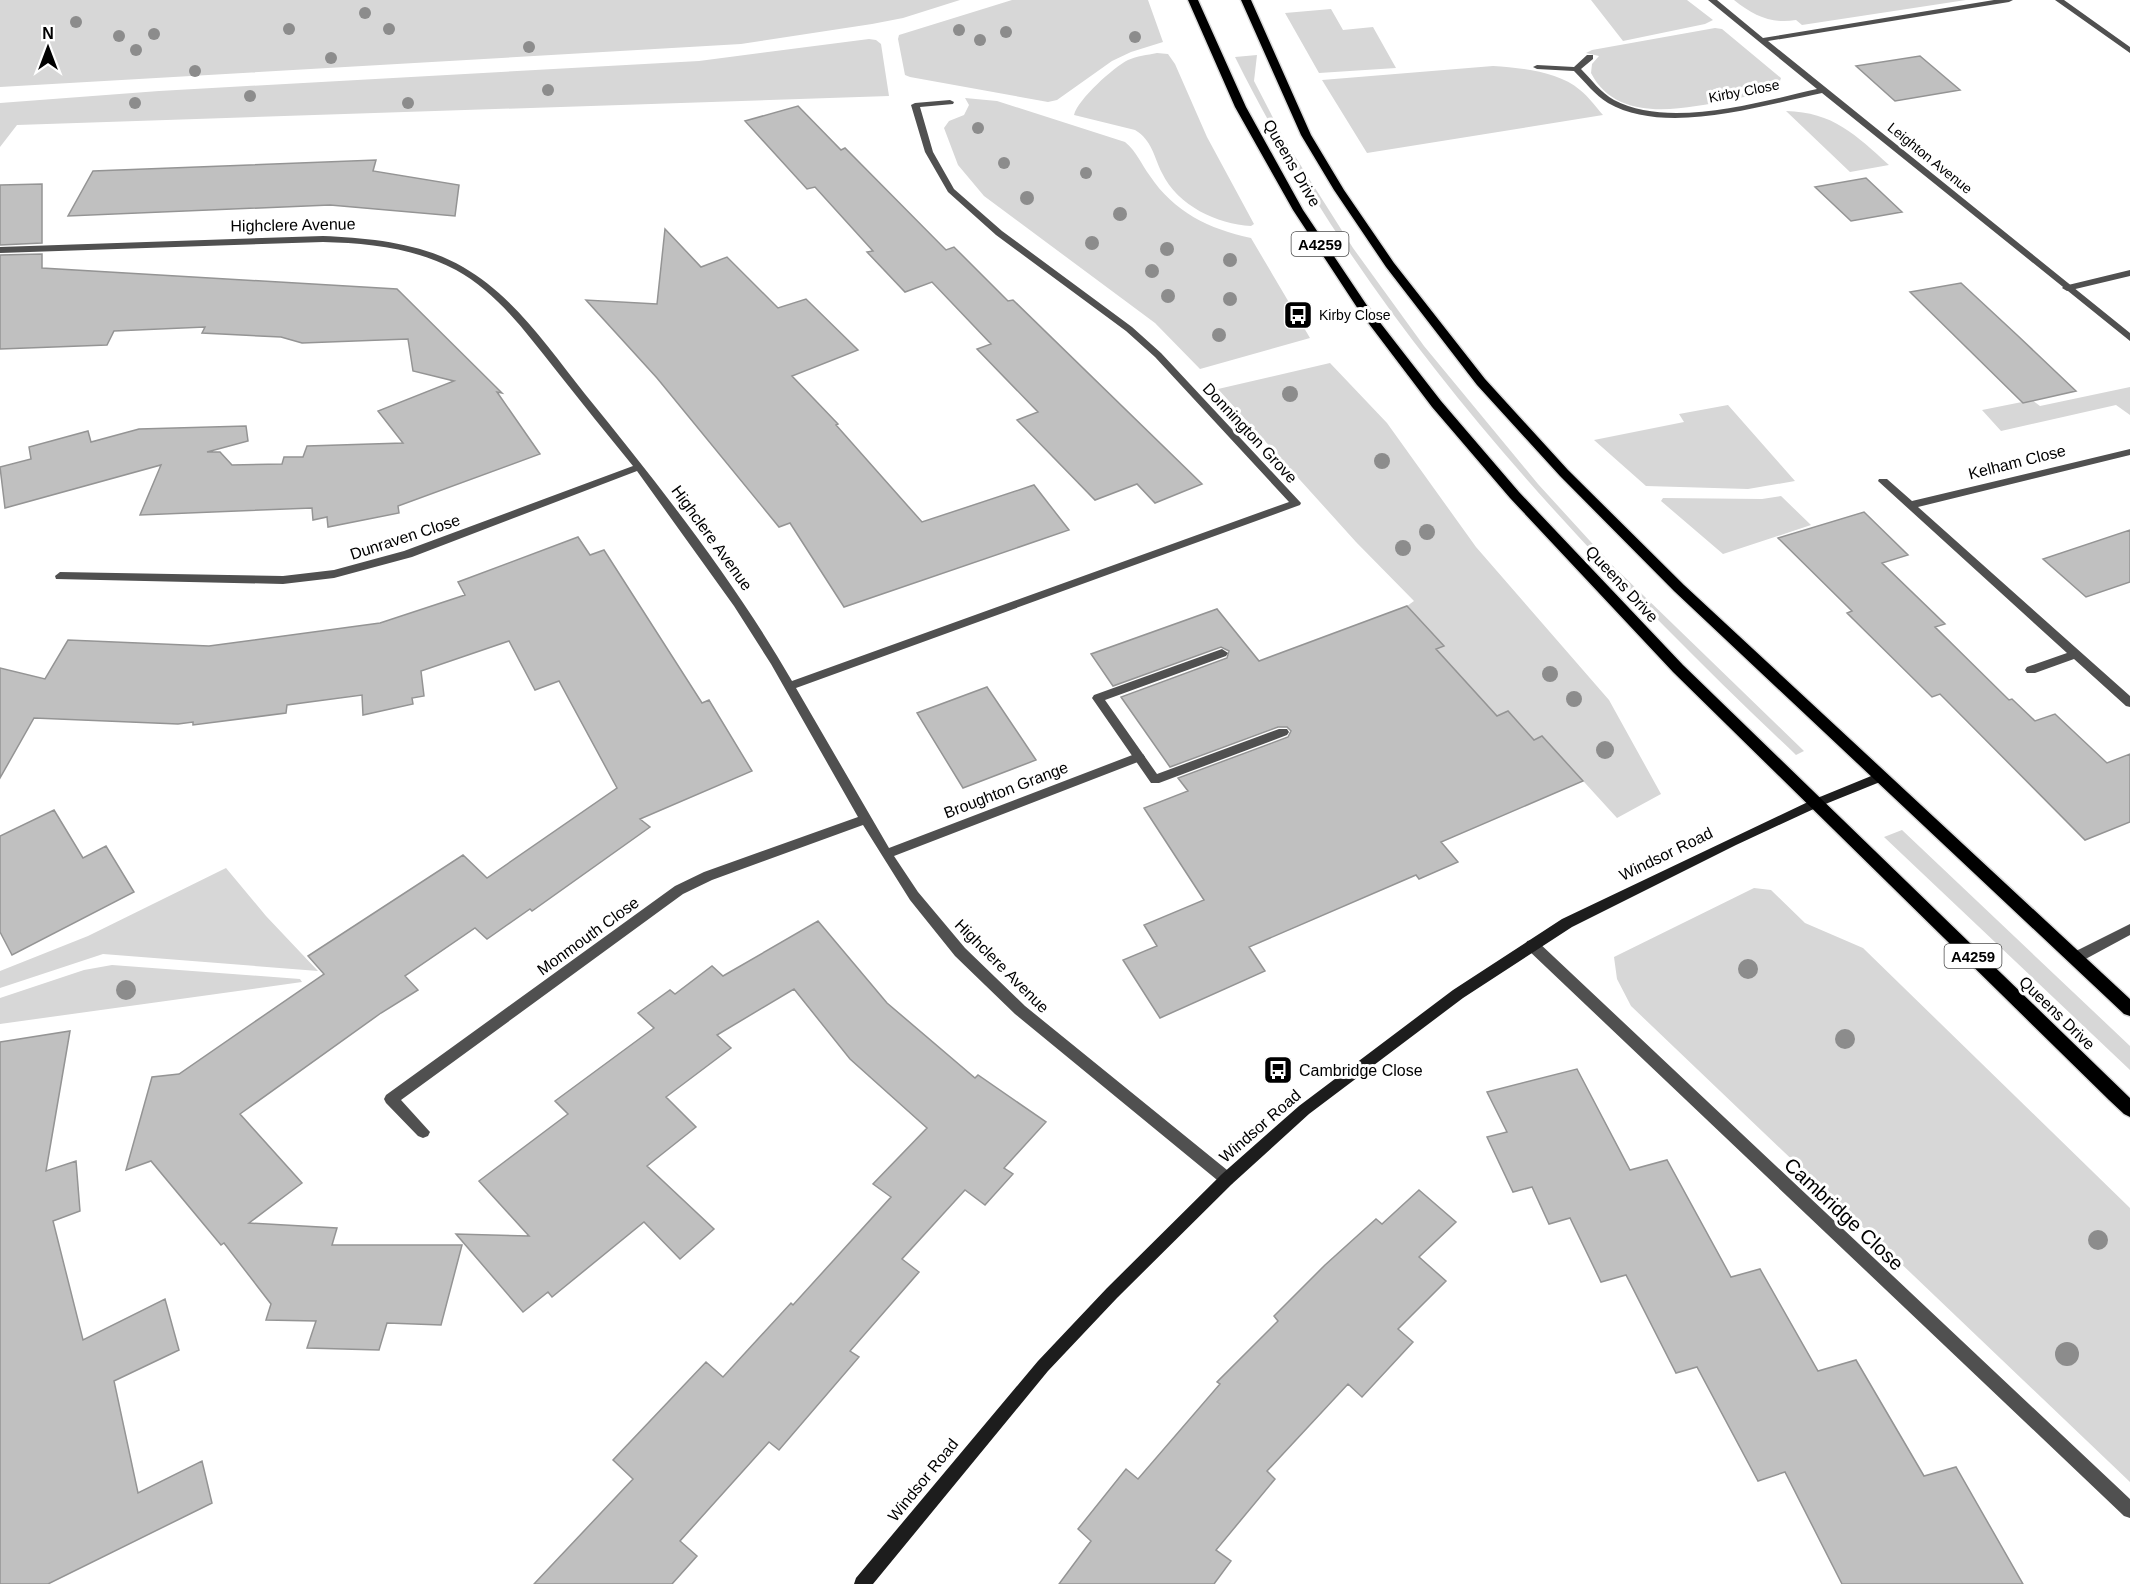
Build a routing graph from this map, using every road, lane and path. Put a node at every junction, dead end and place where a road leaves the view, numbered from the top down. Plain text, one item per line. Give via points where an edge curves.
1 (1193, 0) edge
2 (1246, 0) edge
3 (1712, 0) edge
4 (2009, 0) edge
5 (2059, 0) edge
6 (1763, 40) junction
7 (2130, 51) edge
8 (1590, 57) dead end
9 (1537, 67) dead end
10 (1576, 69) junction
11 (1823, 90) junction
12 (950, 102) dead end
13 (0, 249) edge
14 (2130, 273) edge
15 (2067, 288) junction
16 (2130, 338) edge
17 (2130, 452) edge
18 (639, 467) junction
19 (1883, 481) dead end
20 (1911, 505) junction
21 (60, 576) dead end
22 (1222, 653) dead end
23 (2075, 654) junction
24 (2031, 670) dead end
25 (790, 686) junction
26 (2130, 703) edge
27 (1283, 732) dead end
28 (1139, 757) junction
29 (1881, 777) junction
30 (1814, 804) junction
31 (866, 819) junction
32 (886, 854) junction
33 (2130, 929) edge
34 (1532, 945) junction
35 (2075, 958) junction
36 (2130, 1009) edge
37 (2130, 1109) edge
38 (423, 1132) dead end
39 (1227, 1179) junction
40 (2130, 1510) edge
41 (862, 1584) edge

1 - 30 main road, Queens Drive / A4259 via 1258,142 1342,276 1411,369 1487,464 1561,546
2 - 29 main road, Queens Drive / A4259 via 1306,135 1390,265 1454,350 1564,474
3 - 6 street, Leighton Avenue
4 - 6 street
5 - 7 street
6 - 11 street, Leighton Avenue
8 - 10 street
9 - 10 street
10 - 11 street, Kirby Close via 1610,101 1660,116 1696,114
11 - 15 street, Leighton Avenue
12 - 25 street, Donnington Grove via 915,105 929,152 951,190 999,233 1158,355 1296,503
13 - 18 street, Highclere Avenue via 323,239 360,240 427,254 486,286 515,314
14 - 15 street
15 - 16 street, Leighton Avenue
17 - 20 street, Kelham Close
18 - 21 street, Dunraven Close via 409,555 317,579
18 - 25 street, Highclere Avenue via 738,603
19 - 20 street
20 - 23 street
22 - 28 street via 1098,698
23 - 24 street
23 - 26 street
25 - 31 street, Highclere Avenue
27 - 28 street via 1155,780
28 - 32 street, Broughton Grange
29 - 30 street, Windsor Road
29 - 35 main road, Queens Drive / A4259
30 - 34 street, Windsor Road via 1602,905
30 - 37 main road, Queens Drive / A4259
31 - 32 street, Highclere Avenue
31 - 38 street, Monmouth Close via 679,890 391,1099
32 - 39 street, Highclere Avenue via 960,952 1020,1010
33 - 35 street
34 - 39 street, Windsor Road via 1458,994 1304,1110
34 - 40 street, Cambridge Close
35 - 36 main road, Queens Drive / A4259
39 - 41 street, Windsor Road via 1043,1366

